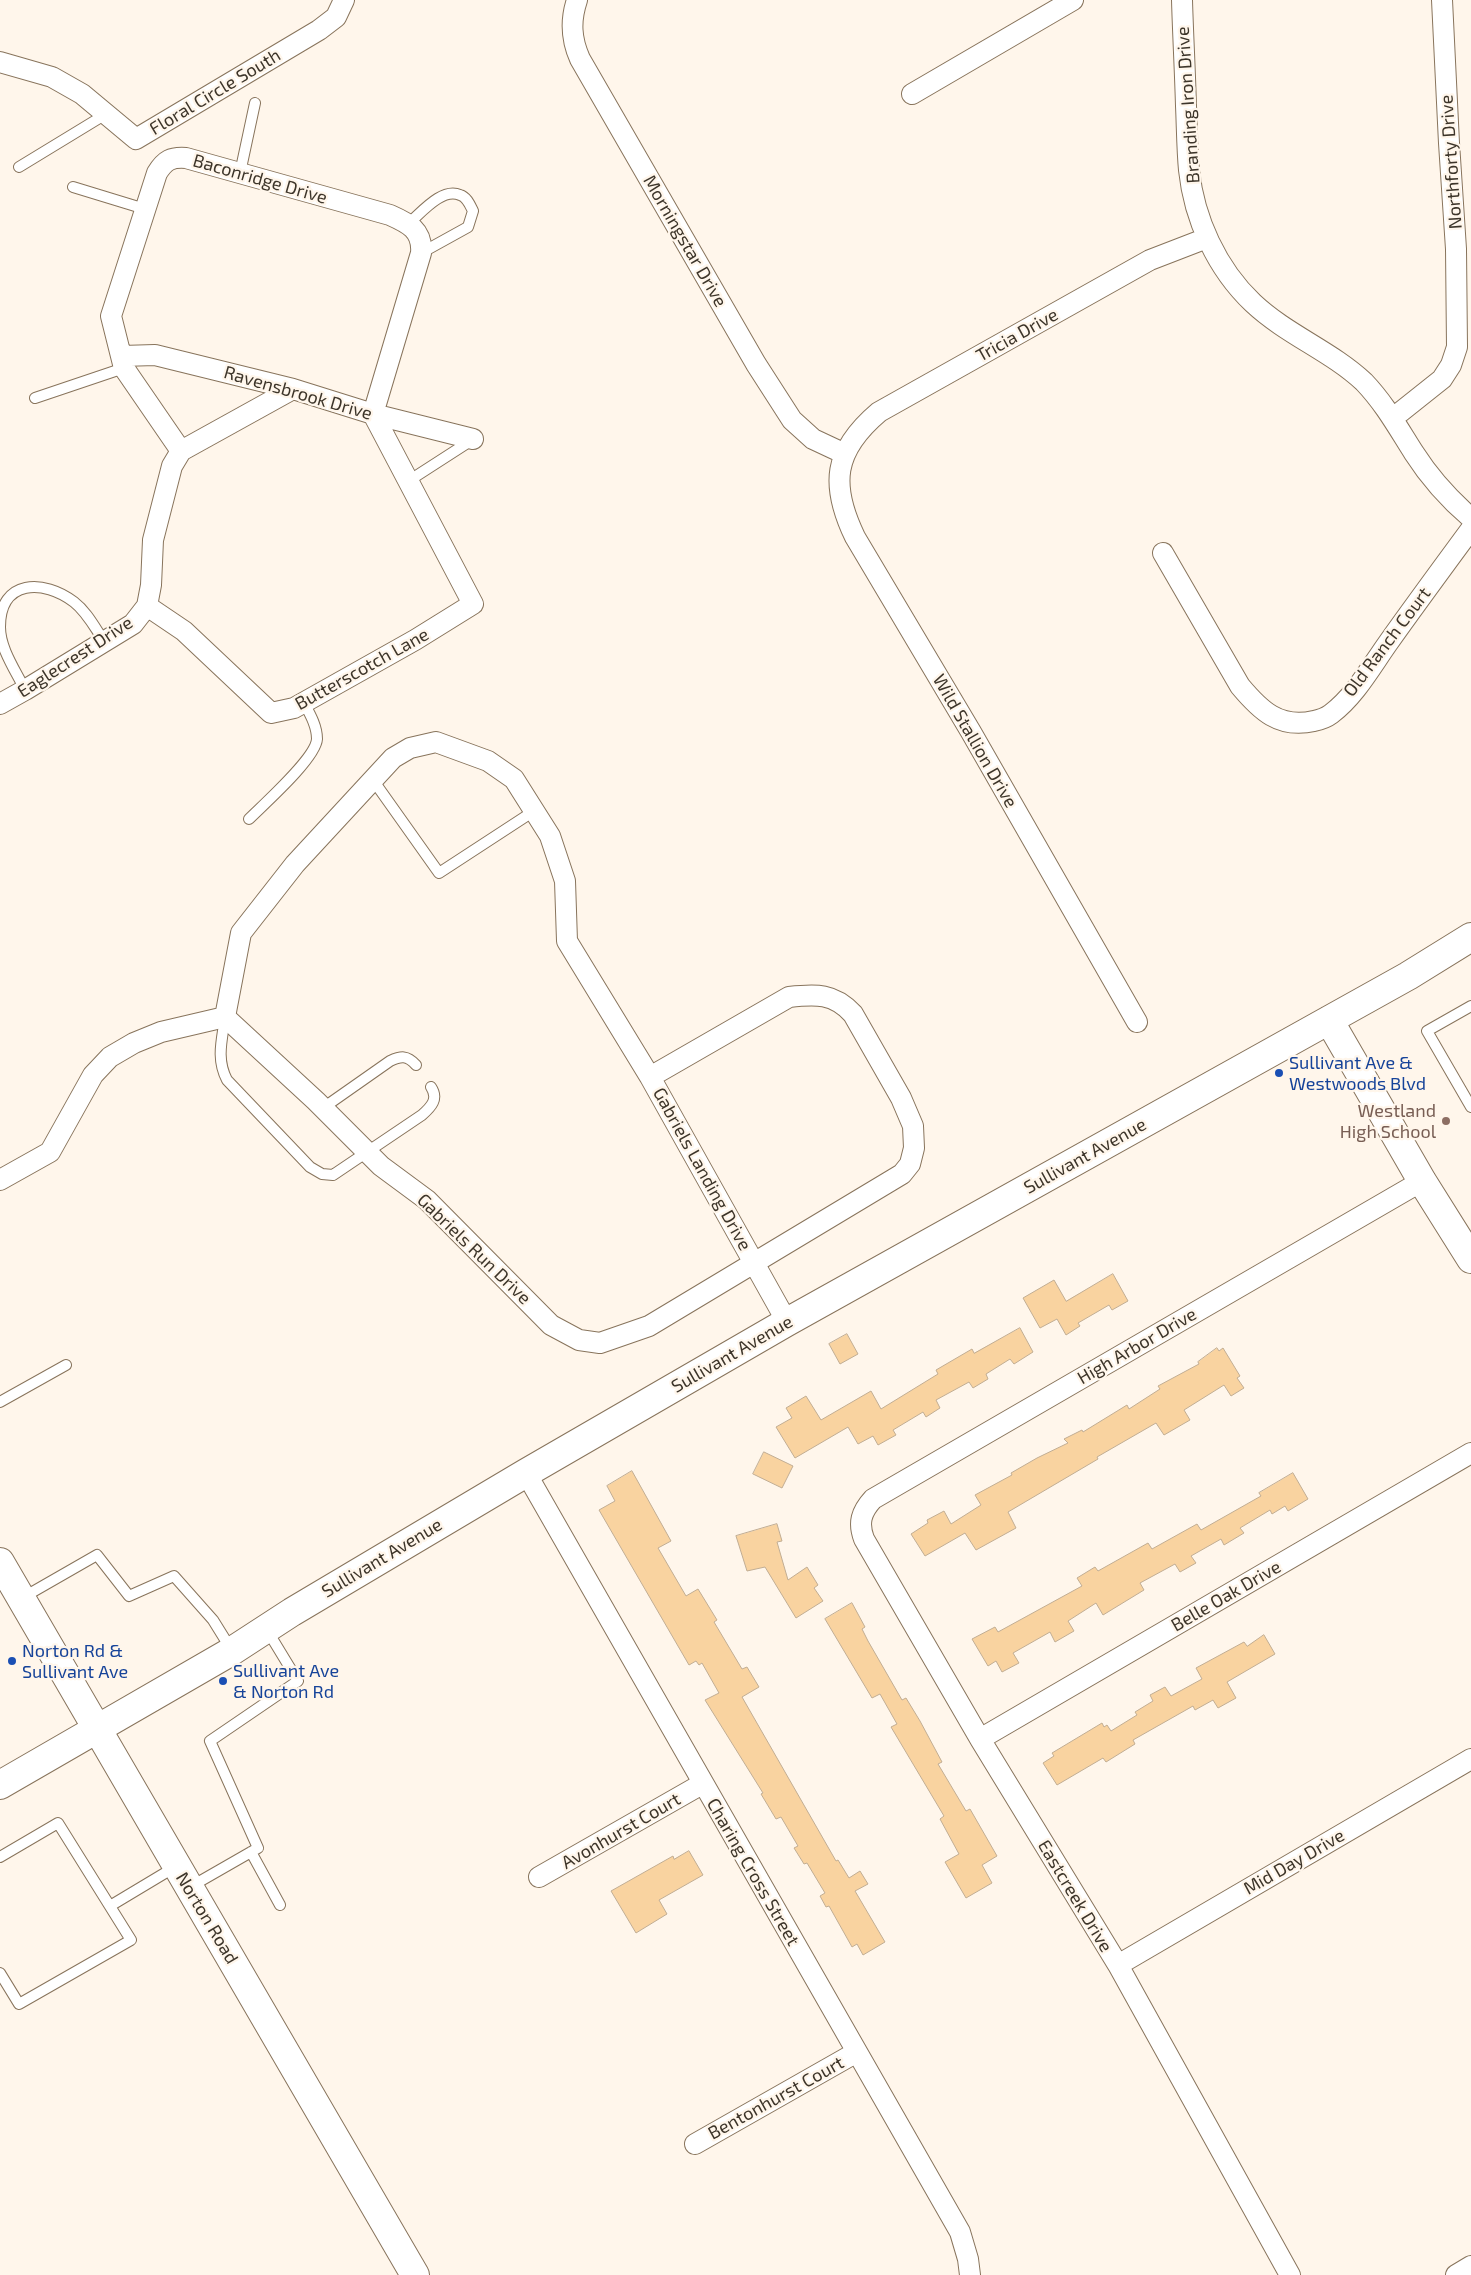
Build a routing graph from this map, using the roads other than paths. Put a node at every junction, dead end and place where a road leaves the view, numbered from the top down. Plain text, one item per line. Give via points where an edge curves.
1 (344, 0) edge
2 (577, 0) edge
3 (1073, 0) edge
4 (1182, 0) edge
5 (1442, 0) edge
6 (0, 62) edge
7 (912, 94) dead end
8 (256, 104) dead end
9 (106, 114) junction
10 (19, 167) dead end
11 (240, 173) junction
12 (73, 188) dead end
13 (145, 209) junction
14 (409, 223) junction
15 (1207, 238) junction
16 (421, 253) junction
17 (123, 362) junction
18 (293, 389) junction
19 (34, 398) dead end
20 (373, 414) junction
21 (1393, 418) junction
22 (474, 439) joint
23 (181, 451) junction
24 (844, 454) junction
25 (410, 480) junction
26 (1471, 518) edge
27 (1471, 529) edge
28 (1163, 554) dead end
29 (147, 606) junction
30 (104, 642) junction
31 (26, 690) junction
32 (304, 703) junction
33 (0, 704) edge
34 (373, 780) junction
35 (534, 812) junction
36 (249, 819) dead end
37 (1471, 937) edge
38 (1471, 1006) edge
39 (225, 1017) junction
40 (1328, 1020) junction
41 (1137, 1022) dead end
42 (416, 1065) dead end
43 (650, 1077) junction
44 (431, 1087) dead end
45 (323, 1108) junction
46 (1471, 1108) edge
47 (367, 1152) junction
48 (0, 1180) edge
49 (1422, 1181) junction
50 (1469, 1251) edge
51 (754, 1262) junction
52 (787, 1322) junction
53 (66, 1365) dead end
54 (0, 1402) edge
55 (1471, 1453) edge
56 (526, 1472) junction
57 (860, 1519) joint
58 (0, 1562) edge
59 (21, 1599) junction
60 (266, 1629) junction
61 (232, 1651) junction
62 (97, 1730) junction
63 (980, 1739) junction
64 (1471, 1759) edge
65 (702, 1784) junction
66 (0, 1785) edge
67 (251, 1852) junction
68 (0, 1857) edge
69 (182, 1877) junction
70 (539, 1877) dead end
71 (280, 1905) dead end
72 (110, 1906) junction
73 (1118, 1965) junction
74 (0, 1973) edge
75 (857, 2052) junction
76 (695, 2144) dead end
77 (1471, 2266) edge
78 (414, 2275) edge
79 (970, 2275) edge
80 (1290, 2275) edge
81 (1456, 2275) edge

1 - 9 street, Floral Circle South via 336,17 319,30 136,139
2 - 24 street, Morningstar Drive via 572,27 580,59 751,356 792,420 813,439
3 - 7 street
4 - 15 street, Branding Iron Drive via 1189,172
5 - 21 street, Northforty Drive via 1456,249 1457,347 1442,379
6 - 9 street, Floral Circle South via 52,77 82,94
8 - 11 lane
9 - 10 lane
11 - 13 street, Baconridge Drive via 174,157 163,162
11 - 14 street, Baconridge Drive
12 - 13 lane
13 - 17 street, Baconridge Drive via 111,316
14 - 16 street via 417,233
14 - 16 lane via 450,193 460,194 472,211 468,227
15 - 21 street, Branding Iron Drive via 1236,284 1254,304 1287,330 1343,364 1381,400
15 - 24 street, Tricia Drive via 1150,260 879,412 859,431
16 - 20 street
17 - 18 street, Ravensbrook Drive via 155,355
17 - 19 lane
17 - 23 street, Baconridge Drive
18 - 20 street, Ravensbrook Drive
18 - 23 street
20 - 22 street, Ravensbrook Drive
20 - 25 street, Butterscotch Lane
21 - 26 street, Branding Iron Drive via 1432,478
22 - 25 lane
23 - 29 street via 172,466 153,540
24 - 41 street, Wild Stallion Drive via 839,470 843,512 855,537
25 - 32 street, Butterscotch Lane via 473,604
27 - 28 street, Old Ranch Court via 1355,690 1330,714 1314,721 1296,723 1279,720 1263,712 1251,700
29 - 30 street, Eaglecrest Drive via 133,624
29 - 32 street, Butterscotch Lane via 184,631 271,713
30 - 31 street, Eaglecrest Drive
30 - 31 lane via 85,613 60,593 41,586 26,587 14,593 4,606 0,628 5,649
31 - 33 street, Eaglecrest Drive
32 - 36 lane via 314,723 317,739 314,748 304,763
34 - 35 street, Gabriels Landing Drive via 393,758 410,748 436,742 488,761 514,779
34 - 35 lane via 439,873
34 - 39 street via 295,864 241,933
35 - 43 street, Gabriels Landing Drive via 550,836 565,881 567,941
37 - 40 street, Sullivant Avenue
38 - 46 lane via 1427,1031
39 - 45 street, Gabriels Run Drive
39 - 47 lane via 220,1054 221,1069 227,1080 310,1167 322,1174 333,1175
39 - 48 street via 162,1032 134,1043 110,1058 93,1075 50,1152
40 - 49 street
40 - 52 street, Sullivant Avenue
42 - 45 lane via 410,1058 390,1061
43 - 51 street, Gabriels Landing Drive
43 - 51 street, Gabriels Landing Drive via 774,1005 790,997 810,995 842,1002 853,1014 902,1098 913,1126 914,1148 910,1164 902,1174
44 - 47 lane via 435,1100 431,1108
45 - 47 street, Gabriels Run Drive
47 - 51 street, Gabriels Run Drive via 427,1200 551,1325 579,1340 600,1343 649,1326
49 - 50 street
49 - 57 street, High Arbor Drive via 873,1499
51 - 52 street, Gabriels Landing Drive
52 - 56 street, Sullivant Avenue
53 - 54 lane
55 - 63 street, Belle Oak Drive
56 - 60 street, Sullivant Avenue
56 - 65 street, Charing Cross Street
57 - 63 street, Eastcreek Drive via 864,1539
58 - 59 street, Norton Road
59 - 61 lane via 96,1555 129,1596 174,1576 213,1620
59 - 62 street, Norton Road
60 - 61 street, Sullivant Avenue
60 - 67 lane via 298,1681 210,1741 258,1848
61 - 62 street, Sullivant Avenue
62 - 66 street, Sullivant Avenue
62 - 69 street, Norton Road
63 - 73 street, Eastcreek Drive
64 - 73 street, Mid Day Drive
65 - 70 street, Avonhurst Court
65 - 75 street, Charing Cross Street
67 - 69 lane
67 - 71 lane
68 - 72 lane via 58,1823
69 - 72 lane
69 - 78 street, Norton Road
72 - 74 lane via 131,1940 19,2004
73 - 80 street, Eastcreek Drive
75 - 76 street, Bentonhurst Court
75 - 79 street, Charing Cross Street via 960,2232
77 - 81 street

